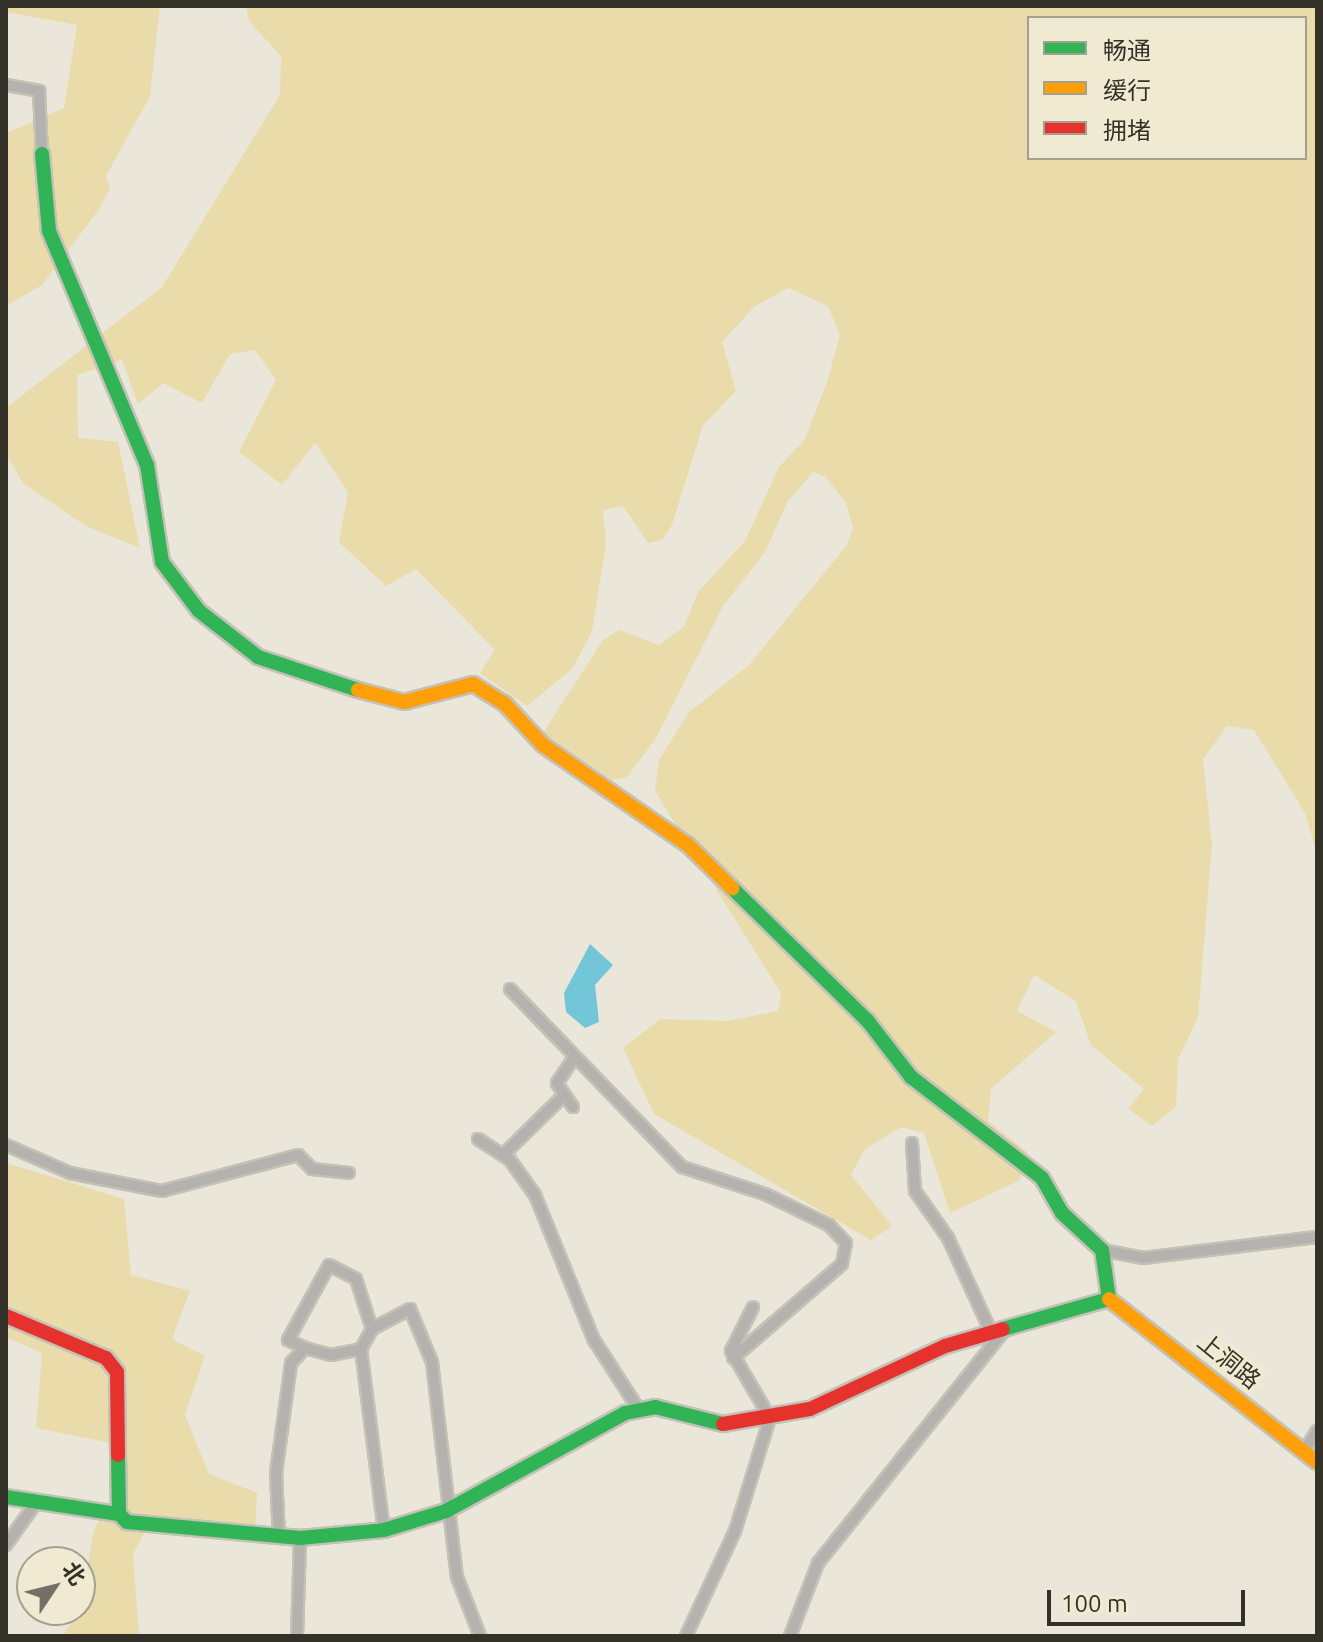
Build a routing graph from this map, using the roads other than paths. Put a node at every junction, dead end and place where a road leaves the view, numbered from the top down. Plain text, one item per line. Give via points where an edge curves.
1 (6, 85) edge
2 (42, 154) joint
3 (510, 989) dead end
4 (574, 1058) junction
5 (562, 1097) junction
6 (573, 1107) dead end
7 (478, 1139) dead end
8 (912, 1143) dead end
9 (6, 1145) edge
10 (503, 1155) junction
11 (349, 1173) dead end
12 (1317, 1237) edge
13 (1102, 1250) junction
14 (1109, 1299) junction
15 (753, 1307) dead end
16 (6, 1316) edge
17 (1008, 1327) junction
18 (372, 1329) junction
19 (991, 1332) junction
20 (305, 1348) junction
21 (361, 1349) junction
22 (733, 1358) junction
23 (639, 1410) junction
24 (770, 1418) junction
25 (1317, 1431) edge
26 (1304, 1451) junction
27 (1317, 1462) edge
28 (6, 1497) edge
29 (33, 1507) junction
30 (446, 1511) junction
31 (119, 1514) junction
32 (384, 1530) junction
33 (279, 1538) junction
34 (300, 1538) junction
35 (6, 1545) edge
36 (297, 1636) edge
37 (480, 1636) edge
38 (686, 1636) edge
39 (790, 1636) edge

1 - 2 street via 39,91
2 - 13 street via 49,231 147,465 162,562 199,611 258,657 291,673 404,702 473,684 504,703 543,745 688,845 867,1020 911,1077 1042,1178 1062,1213
3 - 4 street
4 - 5 street via 557,1083
4 - 22 street via 682,1167 765,1194 829,1225 846,1243 842,1264
5 - 6 street
5 - 10 street
7 - 10 street
8 - 19 street via 915,1191 948,1238
9 - 11 street via 81,1176 162,1191 298,1155 312,1169
10 - 23 street via 535,1195 588,1328
12 - 13 street via 1143,1258
13 - 14 street
14 - 17 street
14 - 26 street, 上洞路
15 - 22 street via 733,1336
16 - 31 street via 94,1352 117,1372
17 - 19 street
17 - 39 street via 818,1563
18 - 20 street via 356,1279 329,1265 288,1340
18 - 21 street
18 - 30 street via 410,1309 432,1362
19 - 24 street via 810,1409
20 - 21 street via 331,1355
20 - 33 street via 291,1363 283,1398
21 - 32 street
22 - 24 street
23 - 24 street via 702,1424
23 - 30 street
24 - 38 street via 735,1531
25 - 26 street
26 - 27 street, 上洞路
28 - 29 street
29 - 31 street
29 - 35 street
30 - 32 street
30 - 37 street via 457,1577
31 - 33 street via 140,1529
32 - 34 street
33 - 34 street
34 - 36 street

